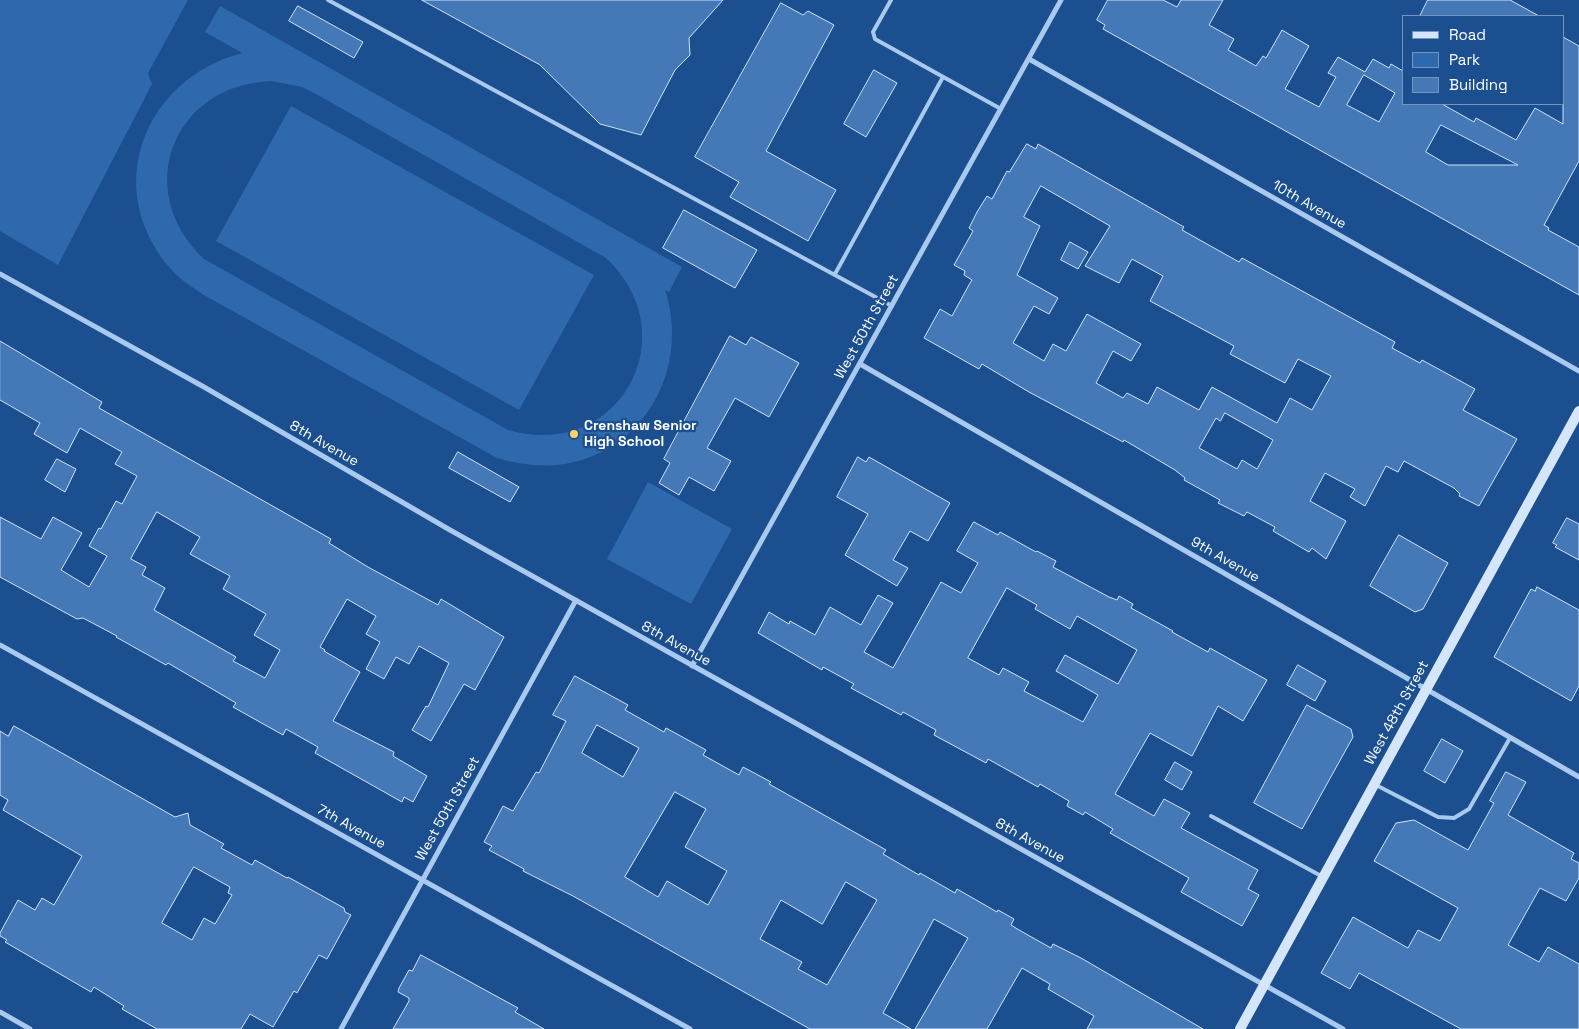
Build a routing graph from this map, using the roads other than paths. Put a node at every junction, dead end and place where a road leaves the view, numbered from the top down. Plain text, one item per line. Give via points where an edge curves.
1 (328, 0) edge
2 (891, 0) edge
3 (1061, 0) edge
4 (1029, 59) junction
5 (943, 77) junction
6 (1001, 109) junction
7 (0, 274) edge
8 (835, 274) junction
9 (892, 306) junction
10 (860, 364) junction
11 (1579, 371) edge
12 (1579, 411) edge
13 (576, 600) junction
14 (0, 645) edge
15 (692, 666) junction
16 (1427, 688) junction
17 (1510, 738) junction
18 (1579, 778) edge
19 (1374, 784) junction
20 (1211, 816) dead end
21 (1323, 878) junction
22 (423, 879) junction
23 (1265, 985) junction
24 (0, 1012) edge
25 (30, 1029) edge
26 (341, 1029) edge
27 (690, 1029) edge
28 (1240, 1029) edge
29 (1343, 1029) edge

1 - 8 lane
2 - 5 lane via 873,32 875,39
3 - 4 street, West 50th Street
4 - 6 street, West 50th Street
4 - 11 street, 10th Avenue
5 - 6 lane
5 - 8 lane
6 - 9 street, West 50th Street
7 - 13 street, 8th Avenue
8 - 9 lane
9 - 10 street, West 50th Street
10 - 15 street, West 50th Street
10 - 16 street, 9th Avenue
12 - 16 street, West 48th Street
13 - 15 street, 8th Avenue
13 - 22 street, West 50th Street
14 - 22 street, 7th Avenue
15 - 23 street, 8th Avenue
16 - 17 street, 9th Avenue
16 - 19 street, West 48th Street
17 - 18 street, 9th Avenue
17 - 19 lane via 1469,809 1454,818 1438,817
19 - 21 street, West 48th Street
20 - 21 lane
21 - 23 street, West 48th Street
22 - 26 street, West 50th Street
22 - 27 street, 7th Avenue
23 - 28 street, West 48th Street
23 - 29 street, 8th Avenue
24 - 25 street

